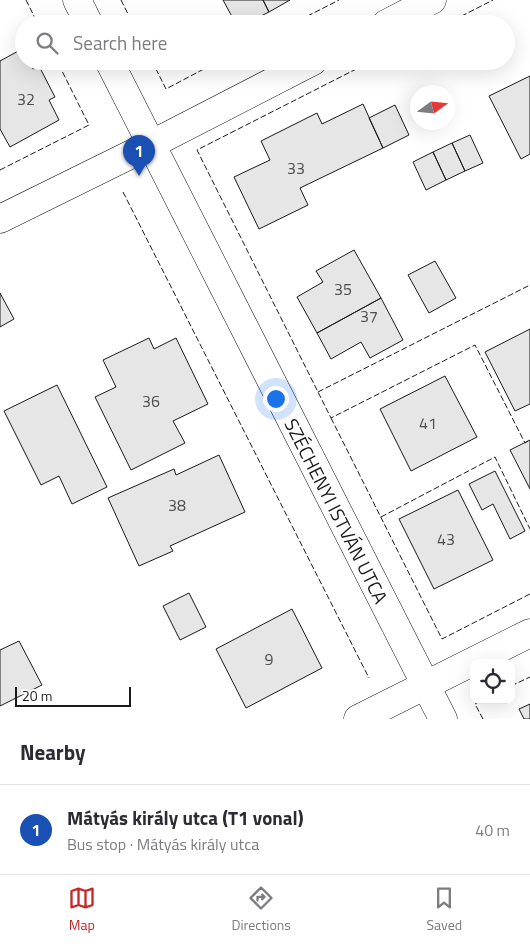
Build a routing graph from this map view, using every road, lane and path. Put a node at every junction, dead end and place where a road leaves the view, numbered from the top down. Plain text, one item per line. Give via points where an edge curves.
1 (77, 0) edge
2 (432, 0) edge
3 (84, 15) edge
4 (403, 15) edge
5 (114, 70) edge
6 (296, 70) edge
7 (152, 144) junction
8 (0, 219) edge
9 (530, 633) edge
10 (426, 685) junction
11 (358, 719) edge
12 (443, 719) edge

1 - 3 street
2 - 4 street
5 - 7 street, SZÉCHENYI ISTVÁN UTCA
6 - 7 street
7 - 8 street
7 - 10 street, SZÉCHENYI ISTVÁN UTCA
9 - 10 street
10 - 11 street
10 - 12 street, SZÉCHENYI ISTVÁN UTCA

